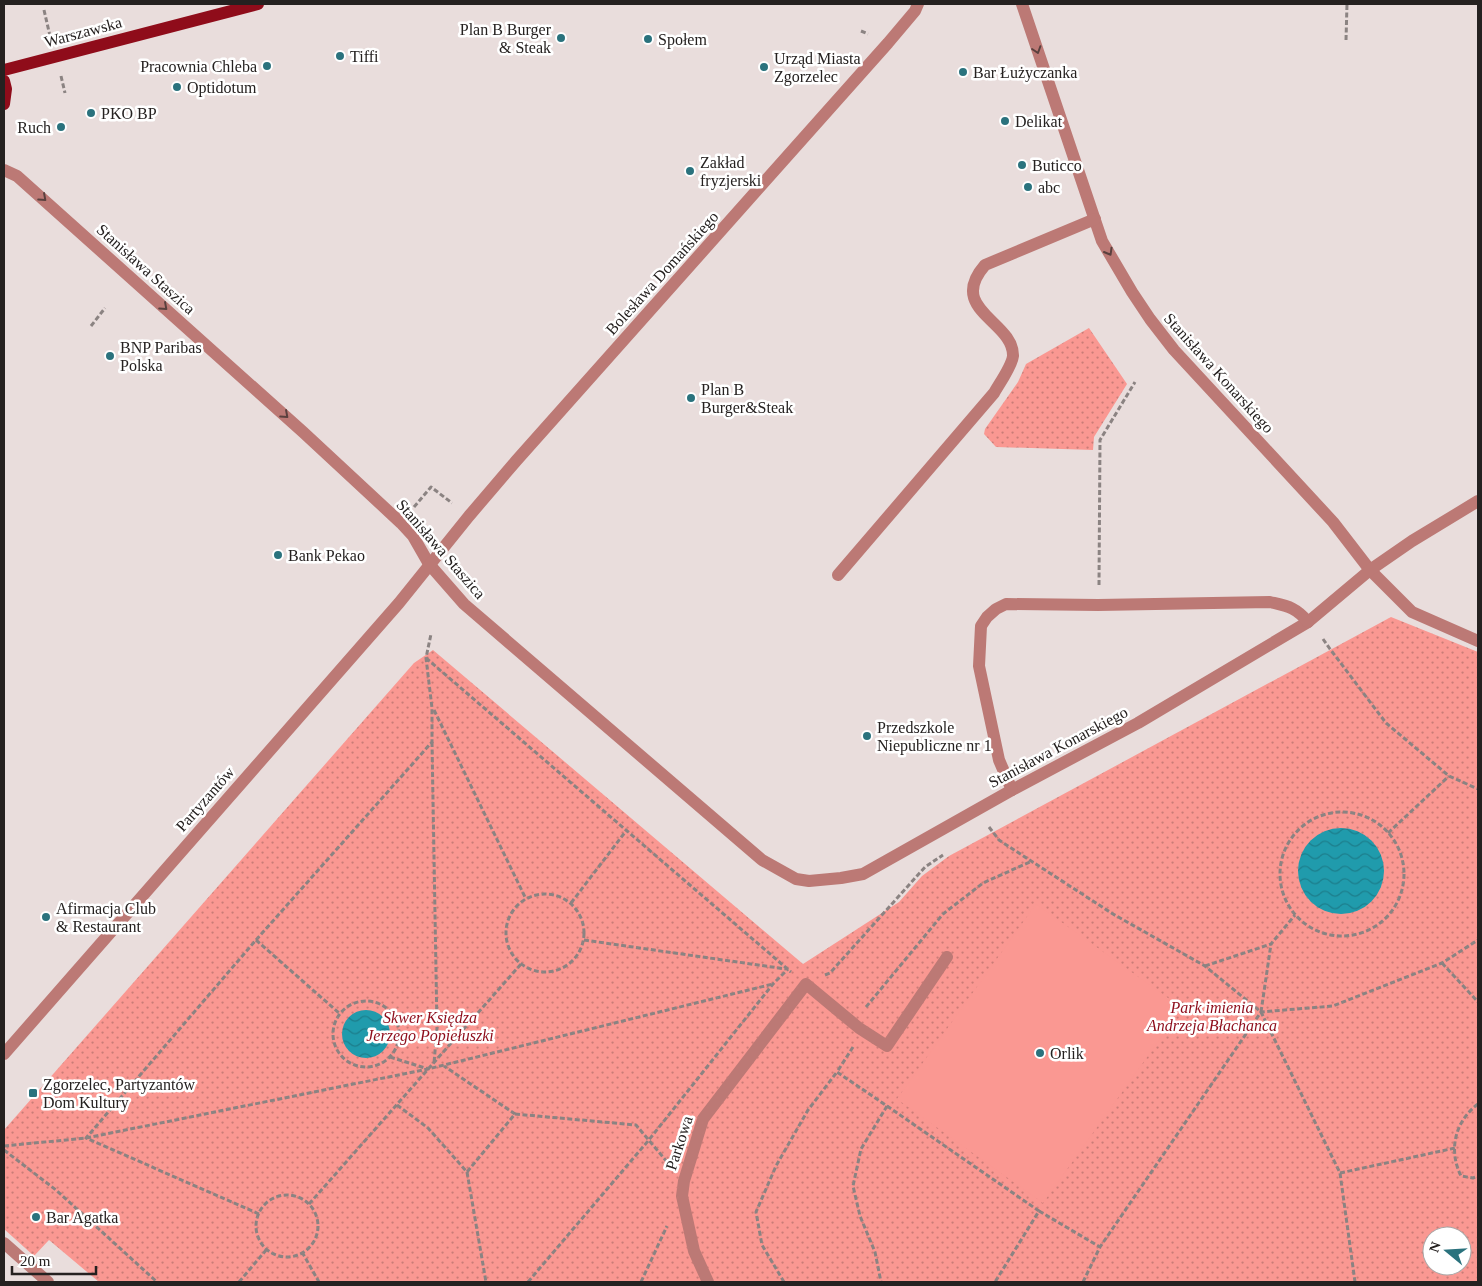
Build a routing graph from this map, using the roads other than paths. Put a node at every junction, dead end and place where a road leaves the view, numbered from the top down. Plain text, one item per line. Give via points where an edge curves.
1 (258, 4) edge
2 (918, 4) edge
3 (1022, 4) edge
4 (4, 70) edge
5 (4, 81) edge
6 (4, 104) edge
7 (4, 170) edge
8 (1095, 219) junction
9 (1478, 501) edge
10 (430, 564) junction
11 (1370, 570) junction
12 (838, 575) dead end
13 (1308, 622) junction
14 (1478, 640) edge
15 (1012, 790) junction
16 (796, 879) joint
17 (946, 957) dead end
18 (4, 1054) edge
19 (4, 1244) edge
20 (48, 1282) edge
21 (708, 1282) edge

1 - 4 main road, Warszawska
2 - 10 street, Bolesława Domańskiego via 888,43 516,461
3 -> 8 street, Stanisława Konarskiego
5 - 6 main road
7 -> 10 street, Stanisława Staszica via 17,176 303,432 401,523
8 -> 11 street, Stanisława Konarskiego via 1102,241 1150,319 1174,350 1333,522
8 - 12 street via 985,265 977,274 974,300 1009,342 1012,362 994,393
9 - 11 street, Stanisława Konarskiego
10 - 16 street, Stanisława Staszica via 464,604 762,860
10 - 18 street, Partyzantów
11 - 13 street, Stanisława Konarskiego
11 - 14 street via 1412,612
13 - 15 street, Stanisława Konarskiego via 1138,723
13 - 15 street via 1289,606 1270,602 1006,604 996,609 981,626 979,666 999,760
15 - 16 street, Stanisława Konarskiego via 863,874 822,881
17 - 21 street, Parkowa via 887,1046 806,984 703,1118 682,1196 694,1251
19 - 20 street

